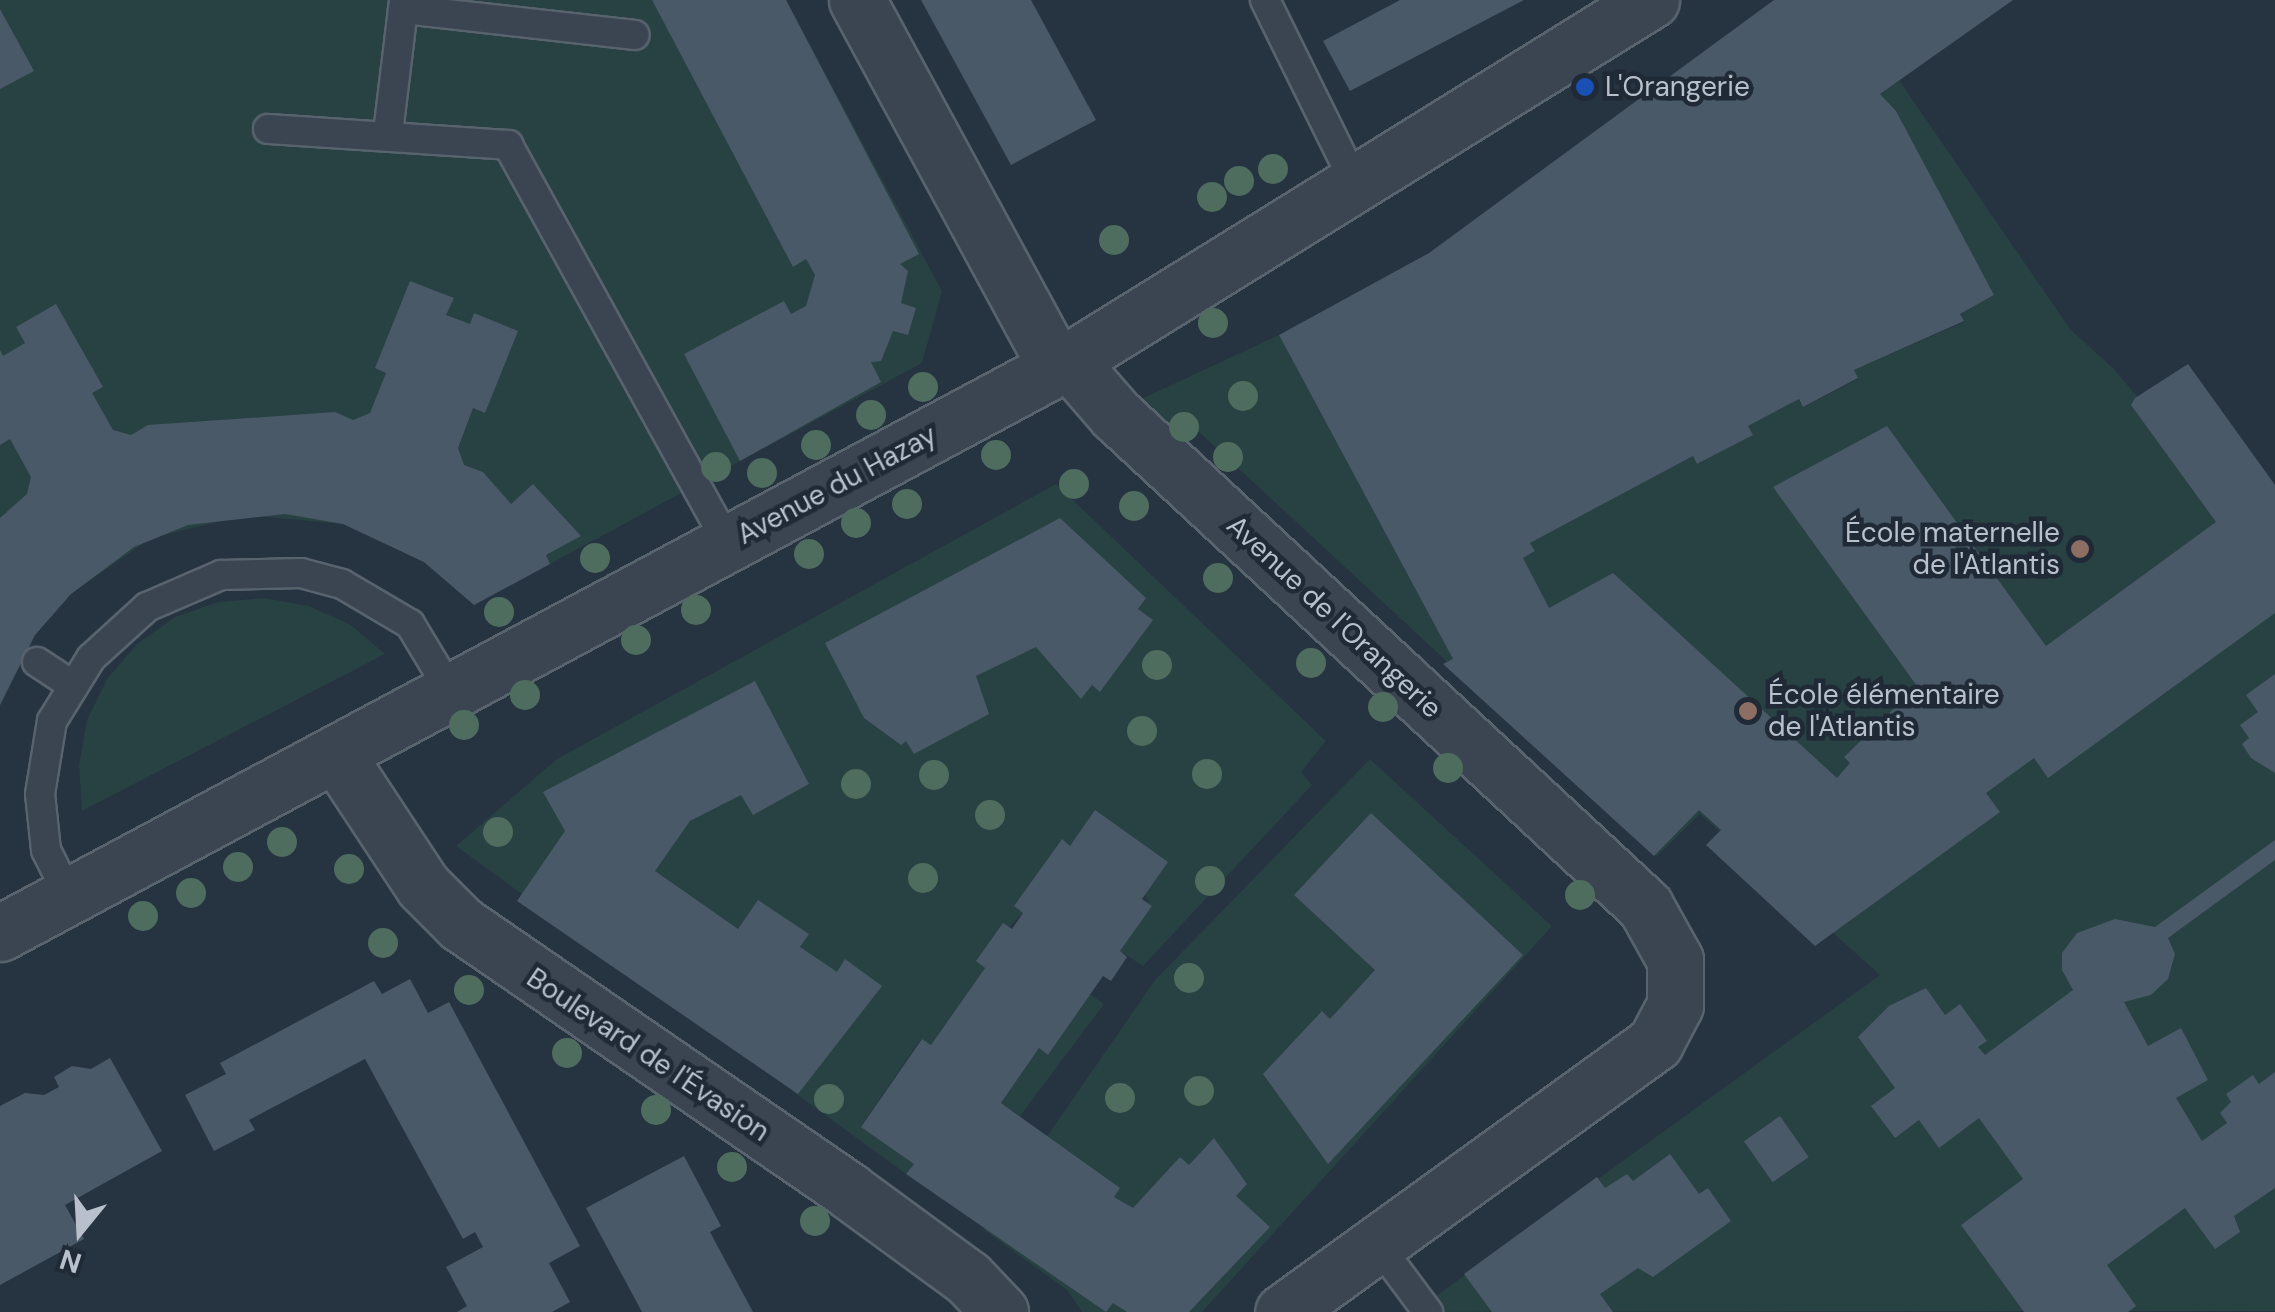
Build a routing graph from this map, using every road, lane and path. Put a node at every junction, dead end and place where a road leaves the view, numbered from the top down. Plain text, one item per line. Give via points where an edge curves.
1 (857, 0) edge
2 (1266, 0) edge
3 (1649, 1) edge
4 (403, 4) edge
5 (635, 35) dead end
6 (268, 130) dead end
7 (388, 132) junction
8 (1356, 185) junction
9 (1062, 364) junction
10 (728, 544) junction
11 (38, 662) dead end
12 (72, 686) junction
13 (452, 694) junction
14 (338, 757) junction
15 (68, 896) junction
16 (0, 933) edge
17 (1378, 1245) junction
18 (1000, 1312) edge
19 (1283, 1312) edge
20 (1428, 1312) edge

1 - 9 street, Avenue de l'Orangerie
2 - 8 lane
3 - 8 street, Avenue du Hazay
4 - 5 lane
4 - 7 lane
6 - 7 lane
7 - 10 lane via 508,145
8 - 9 street, Avenue du Hazay
9 - 10 street, Avenue du Hazay
9 - 17 street, Avenue de l'Orangerie via 1645,906 1675,960 1675,1005 1666,1029 1641,1055
10 - 13 street, Avenue du Hazay
11 - 12 lane
12 - 13 lane via 91,658 147,606 222,575 261,572 342,584 384,605 410,624
12 - 15 lane via 52,722 40,794 46,850
13 - 14 street, Avenue du Hazay
14 - 15 street, Avenue du Hazay
14 - 18 street, Boulevard de l'Évasion via 423,886 461,924 864,1202 968,1278
15 - 16 street, Avenue du Hazay
17 - 19 street, Avenue de l'Orangerie
17 - 20 lane

